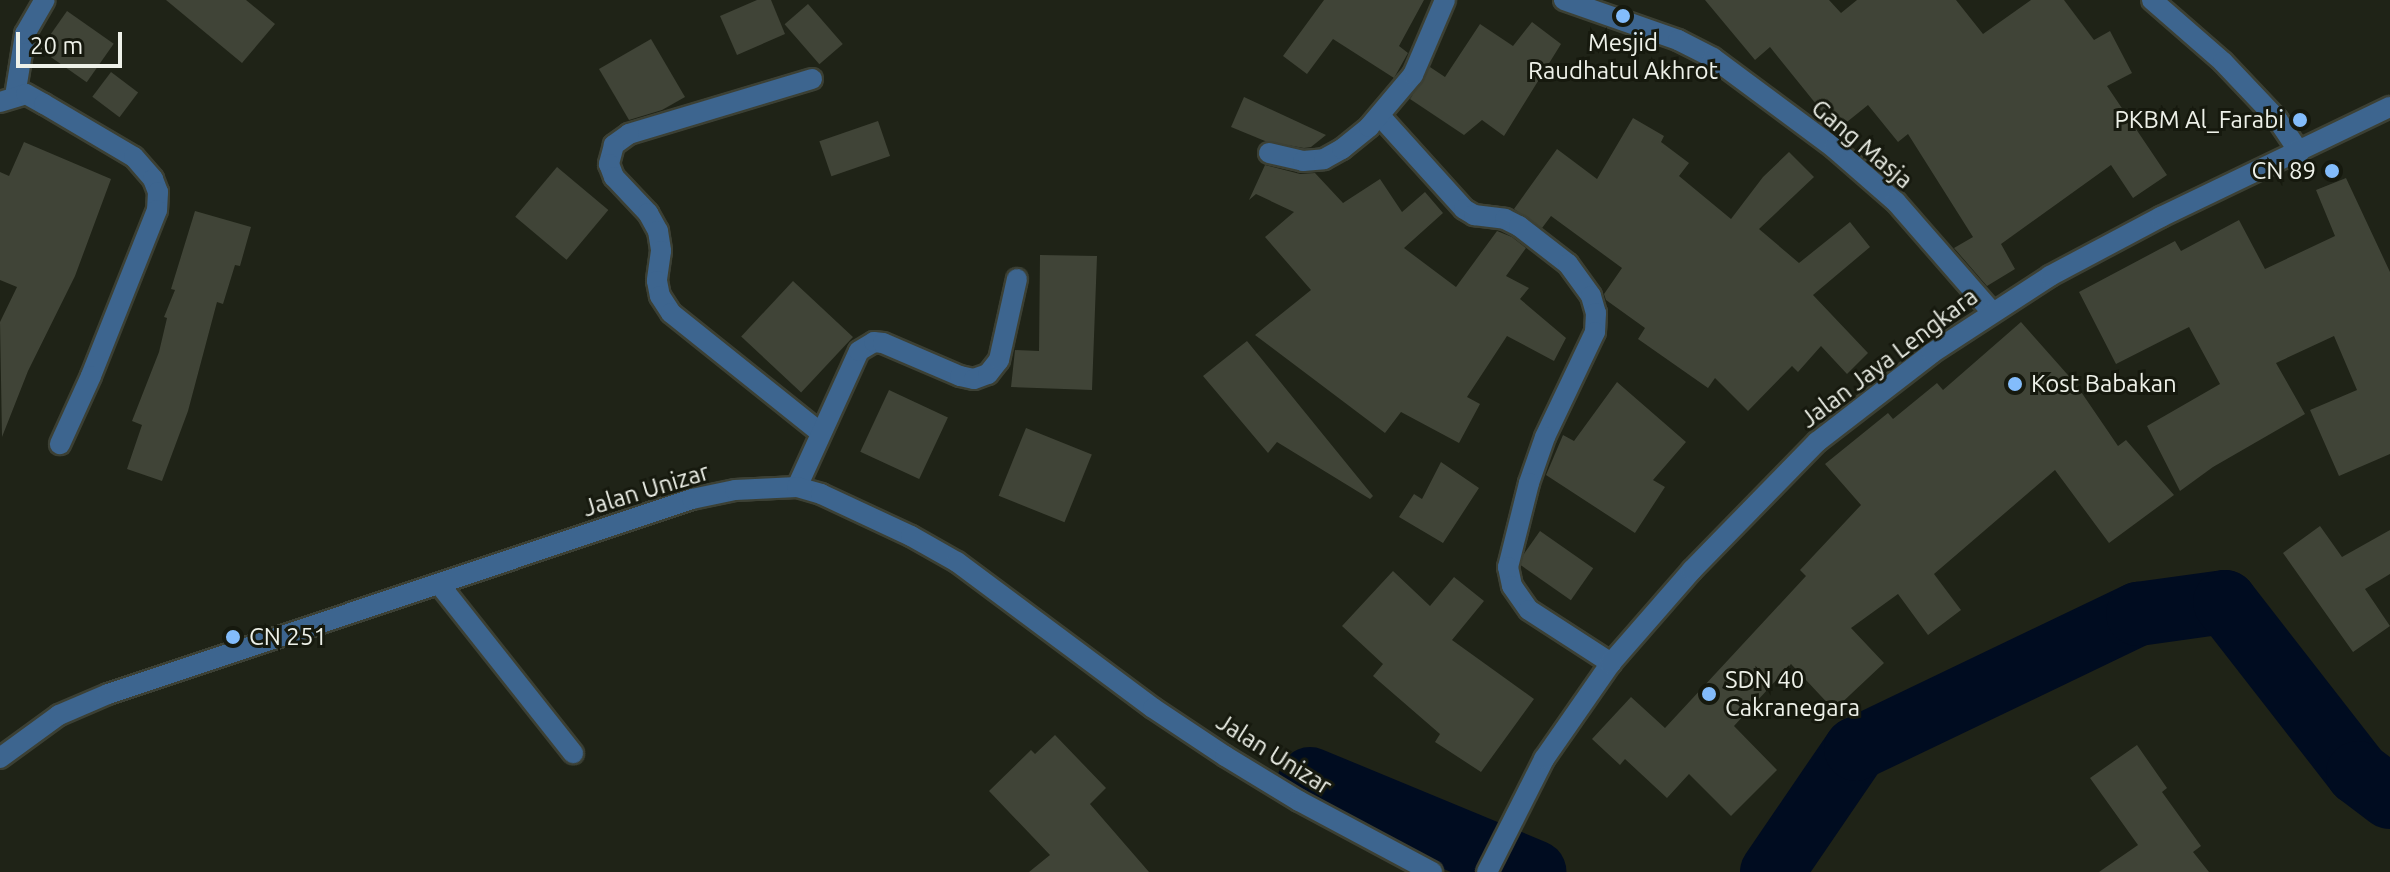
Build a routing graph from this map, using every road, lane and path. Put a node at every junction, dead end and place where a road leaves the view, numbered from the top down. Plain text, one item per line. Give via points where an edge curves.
1 (45, 0) edge
2 (1445, 0) edge
3 (1564, 0) edge
4 (2152, 0) edge
5 (812, 79) dead end
6 (8, 99) edge
7 (2390, 107) edge
8 (1380, 116) junction
9 (2299, 152) junction
10 (1269, 153) dead end
11 (1017, 279) dead end
12 (1992, 312) junction
13 (819, 438) junction
14 (60, 444) dead end
15 (801, 478) junction
16 (439, 584) junction
17 (1611, 663) junction
18 (573, 753) dead end
19 (0, 758) edge
20 (1490, 868) edge
21 (1432, 872) edge

1 - 6 street via 25,34
2 - 8 street via 1413,75
3 - 12 street, Gang Masja via 1678,40 1713,58 1896,202
4 - 9 street via 2223,62 2277,119
5 - 13 street via 624,136 614,145 609,164 658,231 657,281 671,313
6 - 14 street via 26,94 134,157 158,192 157,210
7 - 9 street, Jalan Jaya Lengkara
8 - 10 street via 1324,159 1303,161
8 - 17 street via 1464,209 1519,226 1568,264 1591,296 1596,313 1592,341 1545,437 1508,567 1512,586 1529,610
9 - 12 street, Jalan Jaya Lengkara via 2109,243
11 - 13 street via 999,360 991,372 978,378 960,376 874,342 859,351
12 - 17 street, Jalan Jaya Lengkara via 1817,442 1692,570
13 - 15 street
15 - 16 street, Jalan Unizar via 692,499
15 - 21 street, Jalan Unizar via 821,494 957,562 1225,756
16 - 18 street
16 - 19 street, Jalan Unizar via 108,694 59,715
17 - 20 street, Jalan Jaya Lengkara via 1544,759

